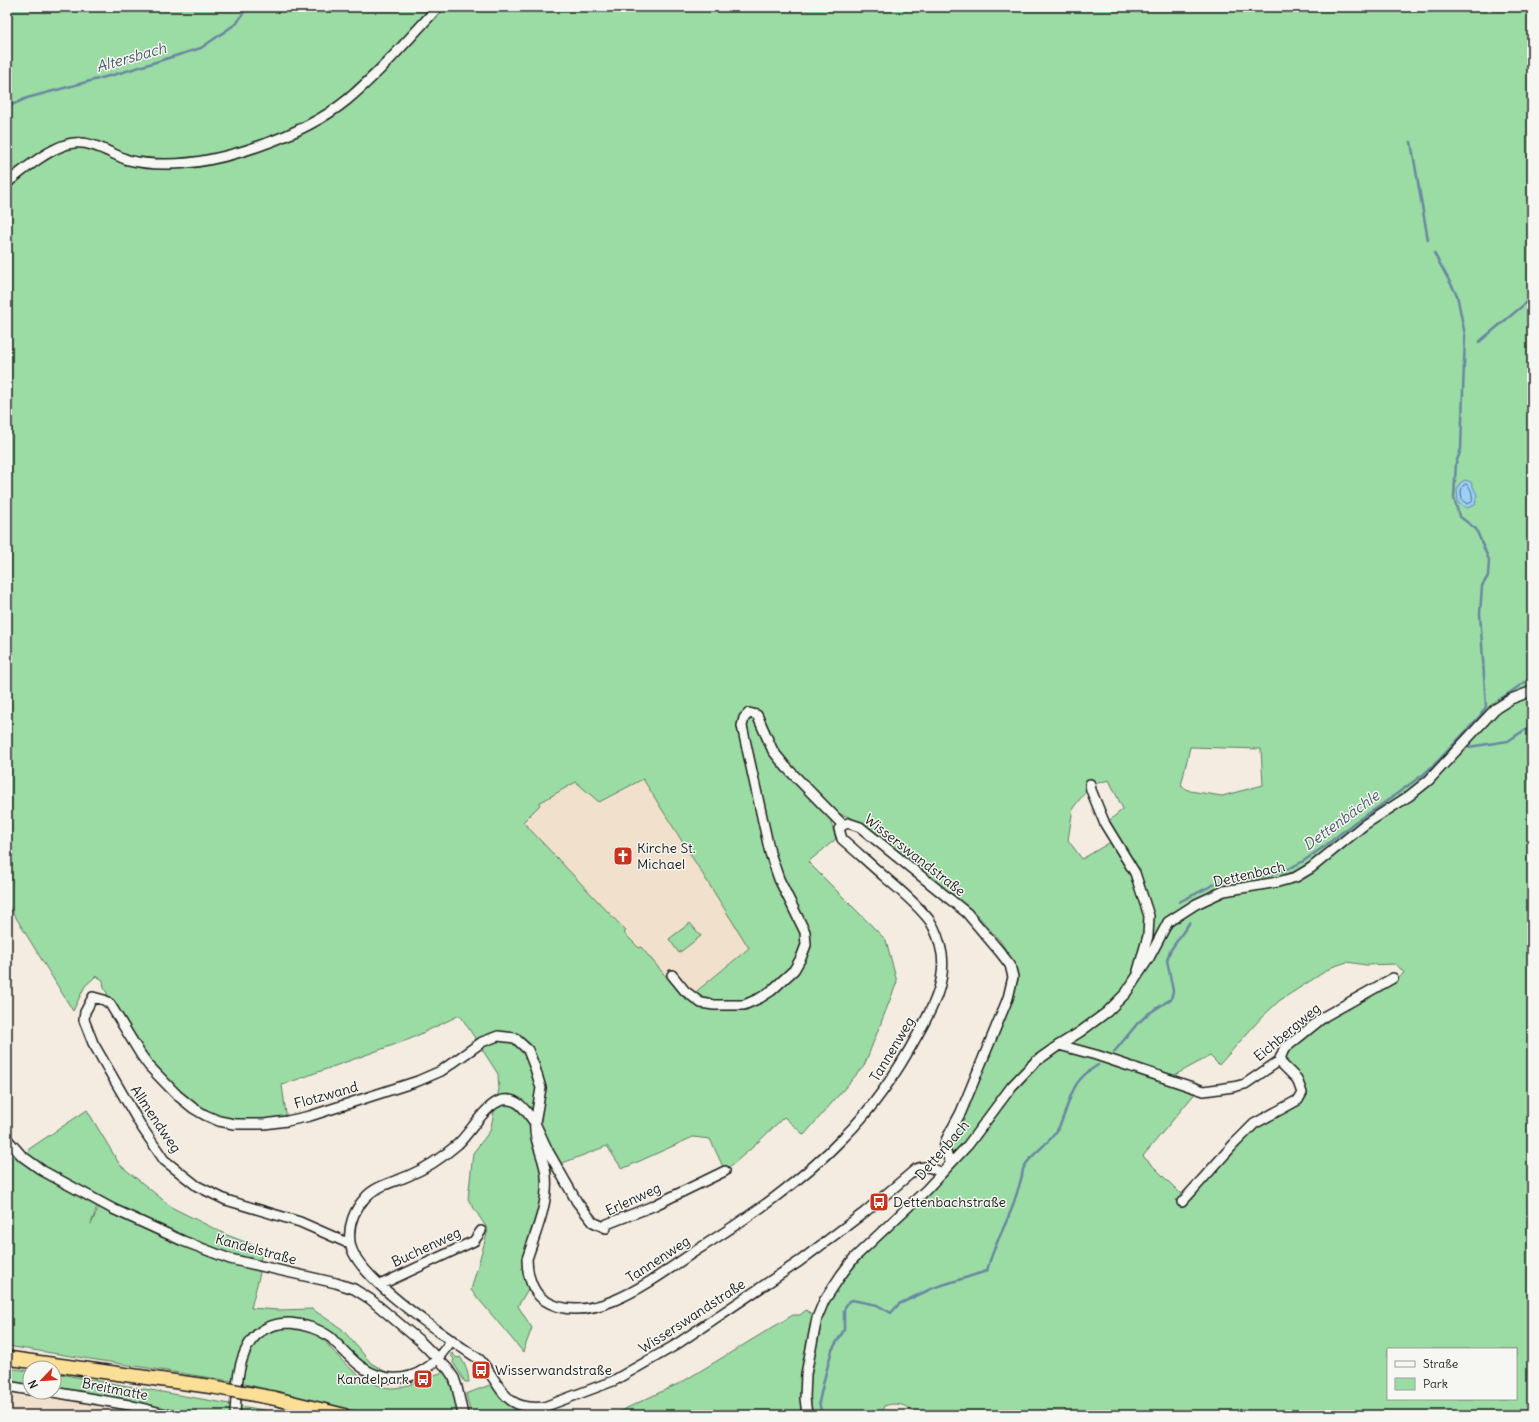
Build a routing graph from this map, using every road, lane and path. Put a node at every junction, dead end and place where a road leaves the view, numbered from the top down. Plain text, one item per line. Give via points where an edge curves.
1 (438, 7) edge
2 (7, 183) edge
3 (1532, 690) edge
4 (1090, 784) dead end
5 (843, 825) junction
6 (672, 975) dead end
7 (1137, 978) junction
8 (1393, 978) dead end
9 (93, 997) joint
10 (1059, 1045) junction
11 (1278, 1061) junction
12 (535, 1123) junction
13 (7, 1140) edge
14 (951, 1163) junction
15 (725, 1171) dead end
16 (942, 1173) junction
17 (1182, 1202) dead end
18 (481, 1231) dead end
19 (350, 1244) junction
20 (380, 1285) junction
21 (452, 1340) junction
22 (7, 1358) edge
23 (437, 1358) junction
24 (7, 1386) edge
25 (22, 1389) edge
26 (62, 1394) edge
27 (170, 1415) edge
28 (235, 1415) edge
29 (343, 1415) edge
30 (464, 1415) edge
31 (807, 1415) edge

1 - 2 street via 376,73 346,100 318,118 270,142 210,160 165,164 140,162 90,145 74,143 59,147 31,163
3 - 7 street, Dettenbach via 1495,709 1429,780 1311,868 1290,879 1224,891 1196,904 1168,922
4 - 7 street, Dettenbach via 1105,824 1135,873 1149,916 1148,936
5 - 6 street, Wisserswandstraße via 786,767 773,751 757,715 749,713 744,718 742,726 770,853 779,879 805,932 806,945 794,970 771,991 744,1005 701,1003 685,991
5 - 12 street, Tannenweg via 839,829 842,839 904,893 930,922 938,937 943,970 933,1008 912,1046 877,1099 845,1137 798,1180 650,1283 632,1293 580,1310 552,1305 540,1298 531,1284 526,1268 546,1198 544,1161 534,1132
5 - 14 street, Wisserswandstraße via 848,823 860,827 966,913 1010,966 1013,977 1008,998 961,1112 946,1140 944,1149
7 - 10 street, Dettenbach via 1107,1012
8 - 11 street, Eichbergweg via 1325,1016 1284,1049
9 - 12 street, Flotzwand via 110,1004 149,1066 177,1095 194,1108 219,1121 264,1124 310,1116 418,1081 441,1071 482,1042 498,1036 515,1038 528,1050 541,1088
9 - 19 street, Allmendweg via 84,1020 93,1043 164,1160 197,1186 226,1200 300,1222
10 - 11 street, Eichbergweg via 1204,1091 1245,1084
10 - 14 street, Dettenbach via 1035,1062 1012,1086 968,1145
11 - 17 street via 1297,1079 1302,1093 1298,1100 1254,1124
12 - 15 street, Erlenweg via 555,1166 577,1202 593,1222 606,1228 607,1224 653,1206
12 - 19 street, Tannenweg via 521,1104 512,1100 494,1104 460,1143 435,1162 382,1186 366,1197 354,1212
13 - 23 street, Kandelstraße via 22,1156 43,1171 113,1209 188,1243 230,1259 354,1289 397,1321
14 - 16 street, Dettenbach
16 - 21 street, Wisserswandstraße via 929,1168 916,1169 800,1261 674,1346 613,1381 553,1404 532,1408 511,1400 495,1383 480,1360
16 - 31 street, Dettenbach via 854,1258 824,1301 817,1318 806,1374
18 - 20 street, Buchenweg via 474,1241
19 - 20 street via 365,1270
20 - 21 street
21 - 23 street
22 - 29 highway, bridge via 214,1387
23 - 28 street via 426,1369 410,1376 400,1379 386,1378 363,1368 330,1337 312,1328 284,1323 271,1327 252,1339 237,1378
23 - 30 street, Kandelstraße via 454,1378
24 - 25 street
26 - 27 street, Breitmatte

